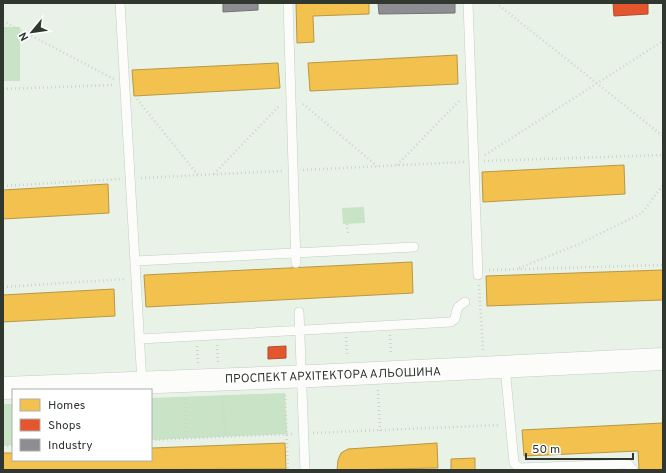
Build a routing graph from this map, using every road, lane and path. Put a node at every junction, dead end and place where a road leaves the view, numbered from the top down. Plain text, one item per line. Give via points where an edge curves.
1 (120, 3) edge
2 (288, 3) edge
3 (468, 3) edge
4 (496, 3) edge
5 (3, 21) edge
6 (663, 41) edge
7 (597, 83) junction
8 (125, 84) junction
9 (3, 89) edge
10 (471, 89) junction
11 (291, 94) junction
12 (663, 136) edge
13 (663, 155) edge
14 (474, 162) junction
15 (397, 165) junction
16 (378, 166) junction
17 (293, 170) junction
18 (214, 174) junction
19 (198, 175) junction
20 (130, 179) junction
21 (663, 185) edge
22 (3, 186) edge
23 (347, 224) dead end
24 (348, 235) dead end
25 (414, 247) dead end
26 (296, 253) junction
27 (135, 261) junction
28 (296, 263) dead end
29 (663, 265) edge
30 (517, 269) junction
31 (478, 273) junction
32 (136, 278) junction
33 (3, 287) edge
34 (465, 302) dead end
35 (298, 312) dead end
36 (389, 327) junction
37 (346, 329) junction
38 (300, 331) junction
39 (216, 335) junction
40 (196, 336) junction
41 (140, 339) junction
42 (483, 352) dead end
43 (391, 355) dead end
44 (347, 358) dead end
45 (663, 359) edge
46 (218, 365) dead end
47 (198, 366) dead end
48 (505, 367) junction
49 (302, 376) junction
50 (142, 383) junction
51 (85, 387) edge
52 (3, 388) edge
53 (378, 390) dead end
54 (285, 393) dead end
55 (223, 396) dead end
56 (186, 397) dead end
57 (511, 425) junction
58 (380, 431) junction
59 (287, 434) junction
60 (294, 434) dead end
61 (310, 434) dead end
62 (225, 437) junction
63 (186, 438) junction
64 (152, 440) edge
65 (514, 467) edge
66 (288, 470) edge
67 (306, 470) edge
68 (633, 470) edge

1 - 8 lane
2 - 11 lane
3 - 10 lane
4 - 7 path
5 - 8 path
6 - 7 path
7 - 12 path
7 - 14 path
8 - 9 path
8 - 19 path
8 - 20 lane
10 - 14 lane
10 - 15 path
11 - 16 path
11 - 17 lane
11 - 18 path
13 - 14 path
14 - 15 path
14 - 31 lane
15 - 16 path
16 - 17 path
17 - 18 path
17 - 26 lane
18 - 19 path
19 - 20 path
20 - 22 path
20 - 27 lane
21 - 30 path via 642,213 579,244
23 - 24 path
25 - 26 lane
26 - 27 lane
26 - 28 lane
27 - 32 lane
29 - 30 path
30 - 31 path
31 - 42 path
32 - 33 path
32 - 41 lane
34 - 36 lane via 456,309 453,321
35 - 38 lane
36 - 37 lane
36 - 43 path
37 - 38 lane
37 - 44 path
38 - 39 lane
38 - 49 lane
39 - 40 lane
39 - 46 path
40 - 41 lane
40 - 47 path
41 - 50 lane
45 - 48 street, ПРОСПЕКТ АРХІТЕКТОРА АЛЬОШИНА
48 - 49 street, ПРОСПЕКТ АРХІТЕКТОРА АЛЬОШИНА
48 - 57 lane
49 - 50 street, ПРОСПЕКТ АРХІТЕКТОРА АЛЬОШИНА
49 - 67 lane
50 - 51 street, ПРОСПЕКТ АРХІТЕКТОРА АЛЬОШИНА
51 - 52 street, ПРОСПЕКТ АРХІТЕКТОРА АЛЬОШИНА
53 - 58 path
54 - 59 path
55 - 62 path
56 - 63 path
57 - 58 path
57 - 65 lane
58 - 61 path
59 - 60 path
59 - 62 path
59 - 66 path
62 - 63 path
63 - 64 path
65 - 68 lane via 526,469 628,464

